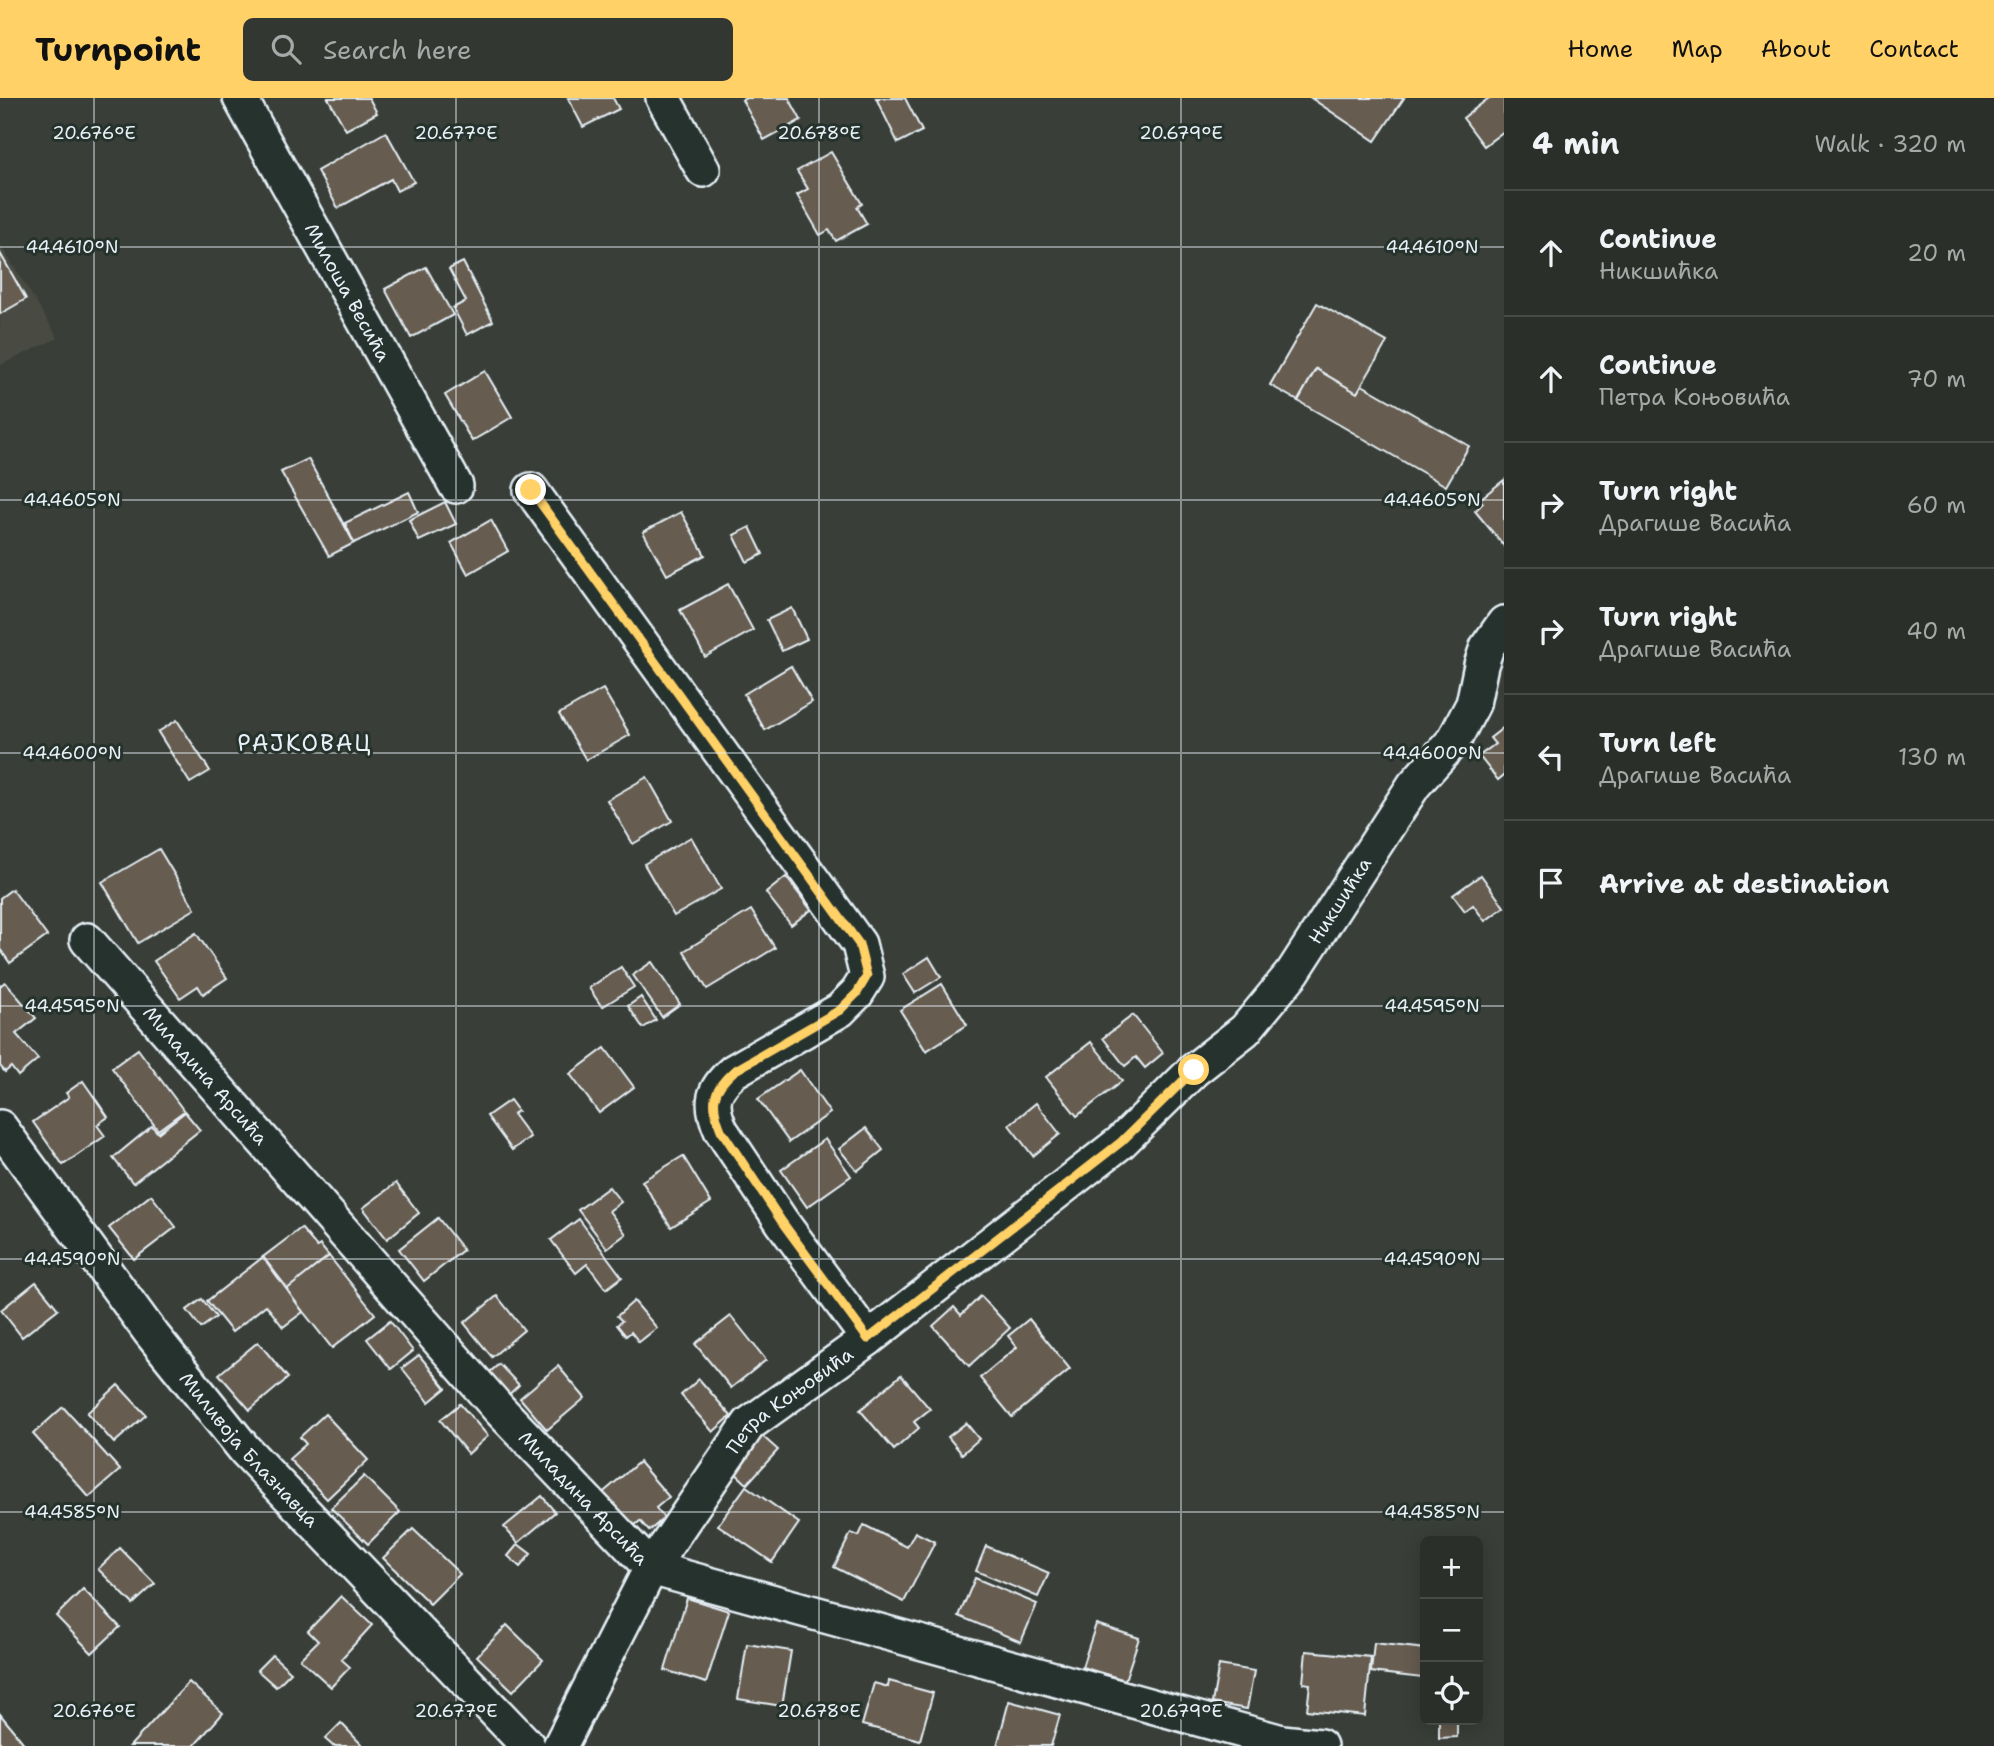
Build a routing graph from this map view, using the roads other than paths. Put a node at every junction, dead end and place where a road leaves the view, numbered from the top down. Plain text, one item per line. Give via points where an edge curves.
1 (240, 98) edge
2 (663, 98) edge
3 (702, 170) dead end
4 (456, 486) dead end
5 (531, 490) dead end
6 (1504, 623) edge
7 (87, 940) dead end
8 (0, 1127) edge
9 (1121, 1142) joint
10 (868, 1339) junction
11 (651, 1567) junction
12 (528, 1746) edge
13 (560, 1746) edge
14 (1320, 1746) edge

1 - 4 street, Милоша Весића
2 - 3 street
5 - 10 street via 859,944 867,976 857,993 840,1010 727,1077 714,1097 714,1113 782,1222
6 - 9 street, Никшићка via 1480,665 1465,723 1414,785 1293,972 1245,1030 1194,1070
7 - 11 street, Миладина Арсића via 499,1409
8 - 12 street, Миливоја Блазнавца via 150,1332 245,1450
9 - 10 street, Петра Коњовића
10 - 11 street, Петра Коњовића via 749,1424
11 - 13 street, Петра Коњовића
11 - 14 street, Миладина Арсића via 1282,1742

